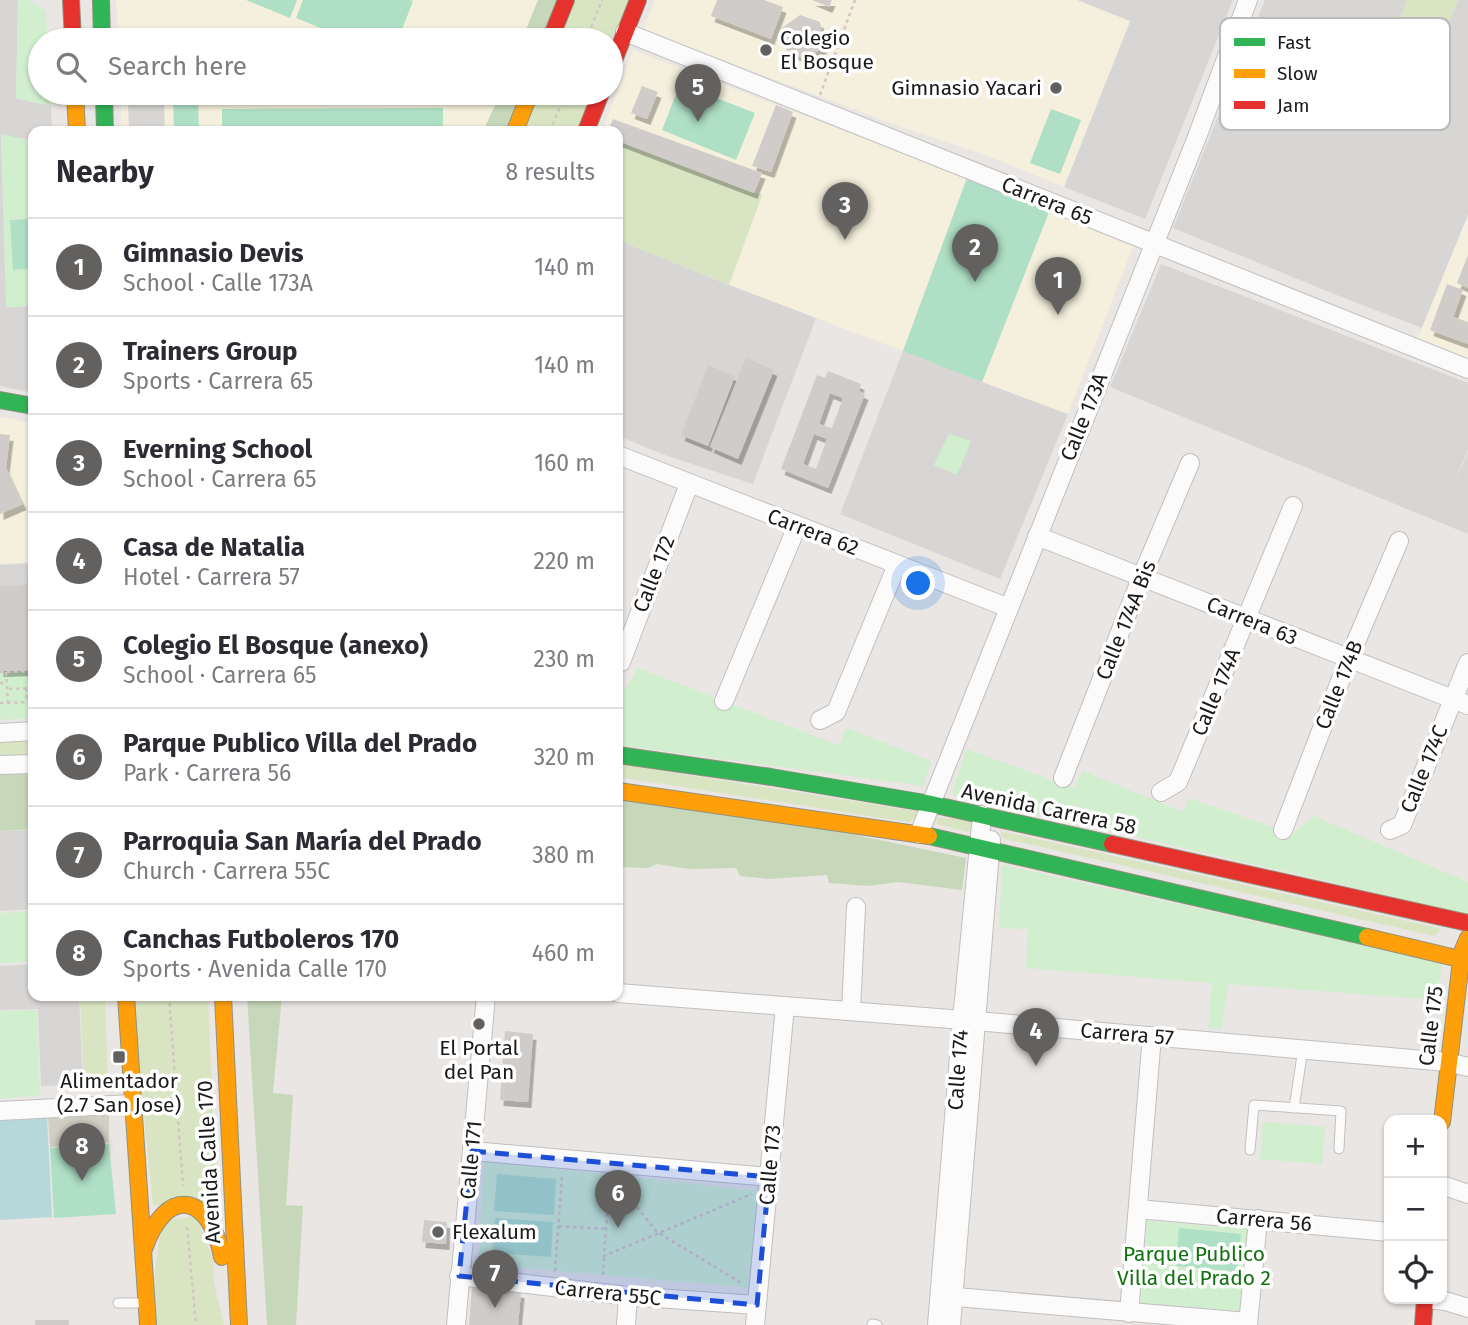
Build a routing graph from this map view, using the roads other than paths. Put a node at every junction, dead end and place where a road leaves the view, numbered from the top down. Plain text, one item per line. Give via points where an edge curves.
1 (72, 0) edge
2 (101, 0) edge
3 (566, 0) edge
4 (638, 0) edge
5 (1248, 0) edge
6 (1241, 18) edge
7 (73, 28) edge
8 (102, 28) edge
9 (555, 28) edge
10 (625, 32) junction
11 (623, 37) edge
12 (1220, 75) edge
13 (76, 105) edge
14 (104, 105) edge
15 (525, 105) edge
16 (596, 105) edge
17 (77, 126) edge
18 (105, 126) edge
19 (516, 126) edge
20 (588, 126) edge
21 (1153, 244) junction
22 (1468, 369) edge
23 (0, 400) edge
24 (28, 405) edge
25 (623, 457) edge
26 (1191, 463) dead end
27 (689, 484) junction
28 (1293, 506) dead end
29 (797, 526) junction
30 (1037, 536) junction
31 (1399, 541) dead end
32 (897, 565) junction
33 (1142, 576) junction
34 (1009, 608) junction
35 (1246, 619) junction
36 (623, 657) edge
37 (1349, 658) junction
38 (1468, 663) edge
39 (724, 701) dead end
40 (1460, 702) edge
41 (820, 720) dead end
42 (28, 730) edge
43 (0, 733) edge
44 (623, 756) edge
45 (28, 764) edge
46 (0, 765) edge
47 (1063, 778) dead end
48 (623, 792) edge
49 (1161, 792) dead end
50 (931, 804) junction
51 (988, 816) junction
52 (1390, 830) dead end
53 (1283, 831) dead end
54 (919, 834) junction
55 (984, 847) junction
56 (856, 907) dead end
57 (1447, 918) junction
58 (1468, 923) edge
59 (1468, 938) edge
60 (1437, 953) junction
61 (1464, 961) edge
62 (623, 993) edge
63 (126, 1001) edge
64 (221, 1001) edge
65 (486, 1001) edge
66 (785, 1006) junction
67 (851, 1011) junction
68 (969, 1020) junction
69 (1152, 1036) junction
70 (1303, 1049) junction
71 (1447, 1062) junction
72 (1468, 1067) edge
73 (132, 1104) junction
74 (1294, 1108) junction
75 (0, 1111) edge
76 (1443, 1115) edge
77 (1339, 1149) dead end
78 (1250, 1150) dead end
79 (472, 1151) junction
80 (765, 1184) junction
81 (1447, 1187) edge
82 (1468, 1194) edge
83 (1138, 1209) junction
84 (1258, 1219) junction
85 (1384, 1232) edge
86 (143, 1257) junction
87 (459, 1276) junction
88 (628, 1296) junction
89 (947, 1296) junction
90 (1447, 1302) edge
91 (118, 1303) dead end
92 (146, 1303) junction
93 (1426, 1304) edge
94 (757, 1305) junction
95 (1468, 1308) edge
96 (1129, 1313) junction
97 (1248, 1323) edge
98 (148, 1325) edge
99 (237, 1325) edge
100 (456, 1325) edge
101 (626, 1325) edge
102 (755, 1325) edge
103 (937, 1325) edge
104 (951, 1325) edge
105 (1423, 1325) edge

1 - 7 street
2 - 8 street
3 - 9 street
4 - 10 street
5 - 6 street, Calle 173A
10 - 11 street
10 - 21 street, Carrera 65
12 - 21 street, Calle 173A
13 - 17 street
14 - 18 street
15 - 19 street
16 - 20 street
21 - 22 street, Carrera 65
21 - 30 street, Calle 173A
23 - 24 street
25 - 27 street, Carrera 62
26 - 33 street, Calle 174A Bis
27 - 29 street, Carrera 62
27 - 36 street, Calle 172
28 - 35 street, Calle 174A
29 - 32 street, Carrera 62
29 - 39 street
30 - 33 street, Carrera 63
30 - 34 street, Calle 173A
31 - 37 street, Calle 174B
32 - 34 street, Carrera 62
32 - 41 street via 836,712
33 - 35 street, Carrera 63
33 - 47 street, Calle 174A Bis
34 - 50 street, Calle 173A
35 - 37 street, Carrera 63
35 - 49 street, Calle 174A via 1178,782
37 - 40 street, Carrera 63
37 - 53 street, Calle 174B
38 - 40 street, Calle 174C
40 - 52 street, Calle 174C via 1402,825
42 - 43 street
44 - 50 street, Avenida Carrera 58
45 - 46 street
48 - 54 street
50 - 51 street, Avenida Carrera 58
50 - 54 street, Calle 173A
51 - 55 street, Calle 174
51 - 57 street, Avenida Carrera 58
54 - 55 street
55 - 60 street
55 - 68 street, Calle 174
56 - 67 street
57 - 58 street, Avenida Carrera 58
57 - 60 street via 1452,939
59 - 61 street, Calle 175
60 - 61 street
61 - 71 street, Calle 175
62 - 66 street, Carrera 57
63 - 73 street
64 - 99 street, Avenida Calle 170
65 - 79 street, Calle 171
66 - 67 street, Carrera 57
66 - 80 street, Calle 173
67 - 68 street, Carrera 57
68 - 69 street, Carrera 57
68 - 89 street, Calle 174
69 - 70 street, Carrera 57
69 - 83 street
70 - 71 street, Carrera 57
70 - 74 lane
71 - 72 street, Carrera 57
71 - 76 street, Calle 175
73 - 75 street
73 - 86 street
74 - 77 lane via 1341,1111
74 - 78 lane via 1254,1105
79 - 80 street
79 - 87 street, Calle 171
80 - 94 street, Calle 173
81 - 82 street
83 - 84 street, Carrera 56
83 - 96 street
84 - 85 street, Carrera 56
84 - 97 street
86 - 92 street
86 - 99 street via 148,1234 160,1214 185,1205 200,1208 217,1228 224,1284
87 - 88 street, Carrera 55C
87 - 100 street, Calle 171
88 - 94 street, Carrera 55C
88 - 101 street
89 - 96 street
89 - 103 street, Calle 174
89 - 104 street, Calle 174
90 - 95 street
91 - 92 lane
92 - 98 street
93 - 105 street
94 - 102 street, Calle 173
96 - 97 street

